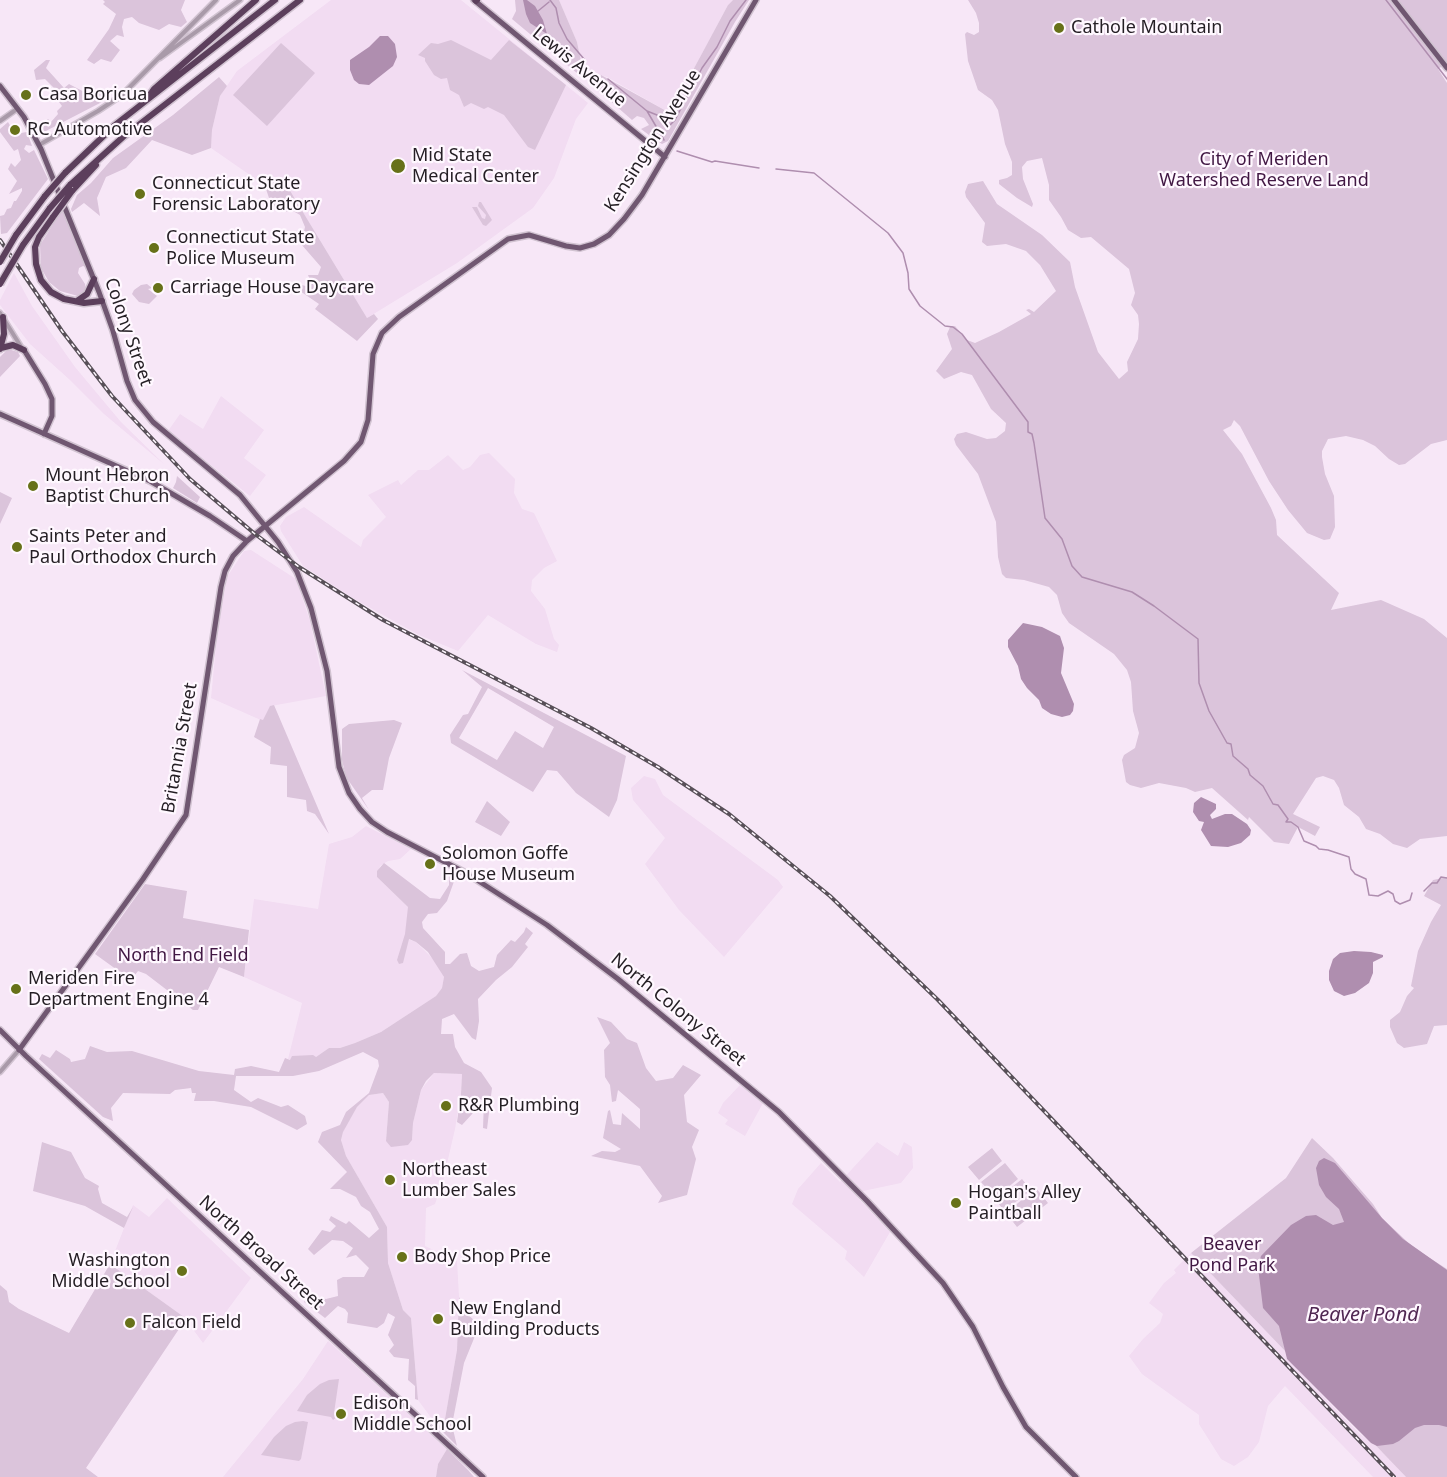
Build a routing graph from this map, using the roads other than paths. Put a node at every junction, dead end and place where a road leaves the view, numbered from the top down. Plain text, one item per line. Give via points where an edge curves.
1 (216, 0) edge
2 (240, 0) edge
3 (256, 0) edge
4 (274, 0) edge
5 (300, 0) edge
6 (476, 0) edge
7 (756, 0) edge
8 (1394, 0) edge
9 (160, 58) junction
10 (1447, 68) edge
11 (0, 86) edge
12 (147, 100) junction
13 (18, 108) junction
14 (0, 121) edge
15 (39, 145) junction
16 (665, 157) junction
17 (71, 188) junction
18 (0, 262) edge
19 (94, 279) junction
20 (0, 284) edge
21 (102, 301) junction
22 (75, 302) junction
23 (1, 315) edge
24 (0, 348) edge
25 (24, 350) junction
26 (0, 414) edge
27 (44, 434) junction
28 (266, 526) junction
29 (247, 541) junction
30 (300, 579) joint
31 (0, 1030) edge
32 (19, 1050) junction
33 (0, 1072) edge
34 (483, 1477) edge
35 (1076, 1477) edge

1 - 9 street
2 - 9 street
3 - 12 highway
4 - 12 highway
5 - 17 highway via 103,154
6 - 16 main road, Lewis Avenue
7 - 16 main road, Kensington Avenue
8 - 10 main road
9 - 15 street via 115,100
11 - 13 main road, Colony Street
12 - 18 highway, bridge via 65,173 16,235
13 - 14 street
13 - 15 main road, Colony Street
15 - 19 main road, Colony Street
16 - 28 main road, Kensington Avenue via 631,212 601,240 574,248 529,236 508,238 393,321 375,346 368,420 361,442
17 - 20 highway, bridge via 22,245
17 - 22 highway, bridge via 37,241 35,253 41,280 51,292
19 - 21 main road, Colony Street
19 - 22 highway via 87,294
21 - 22 highway
21 - 28 main road, Colony Street via 128,385 142,410 234,489
23 - 24 highway via 4,334
23 - 25 street
24 - 25 highway via 10,345
25 - 27 main road via 52,399 52,416
26 - 27 main road
27 - 29 main road via 160,486
28 - 29 main road, Britannia Street
28 - 30 main road, Colony Street
29 - 32 main road, Britannia Street via 233,556 222,578 186,815
30 - 35 main road, North Colony Street via 328,673 339,767 360,809 387,832 466,873 536,917 606,969 779,1112 943,1283 974,1327 1026,1427
31 - 32 main road, North Broad Street
32 - 33 street
32 - 34 main road, North Broad Street

